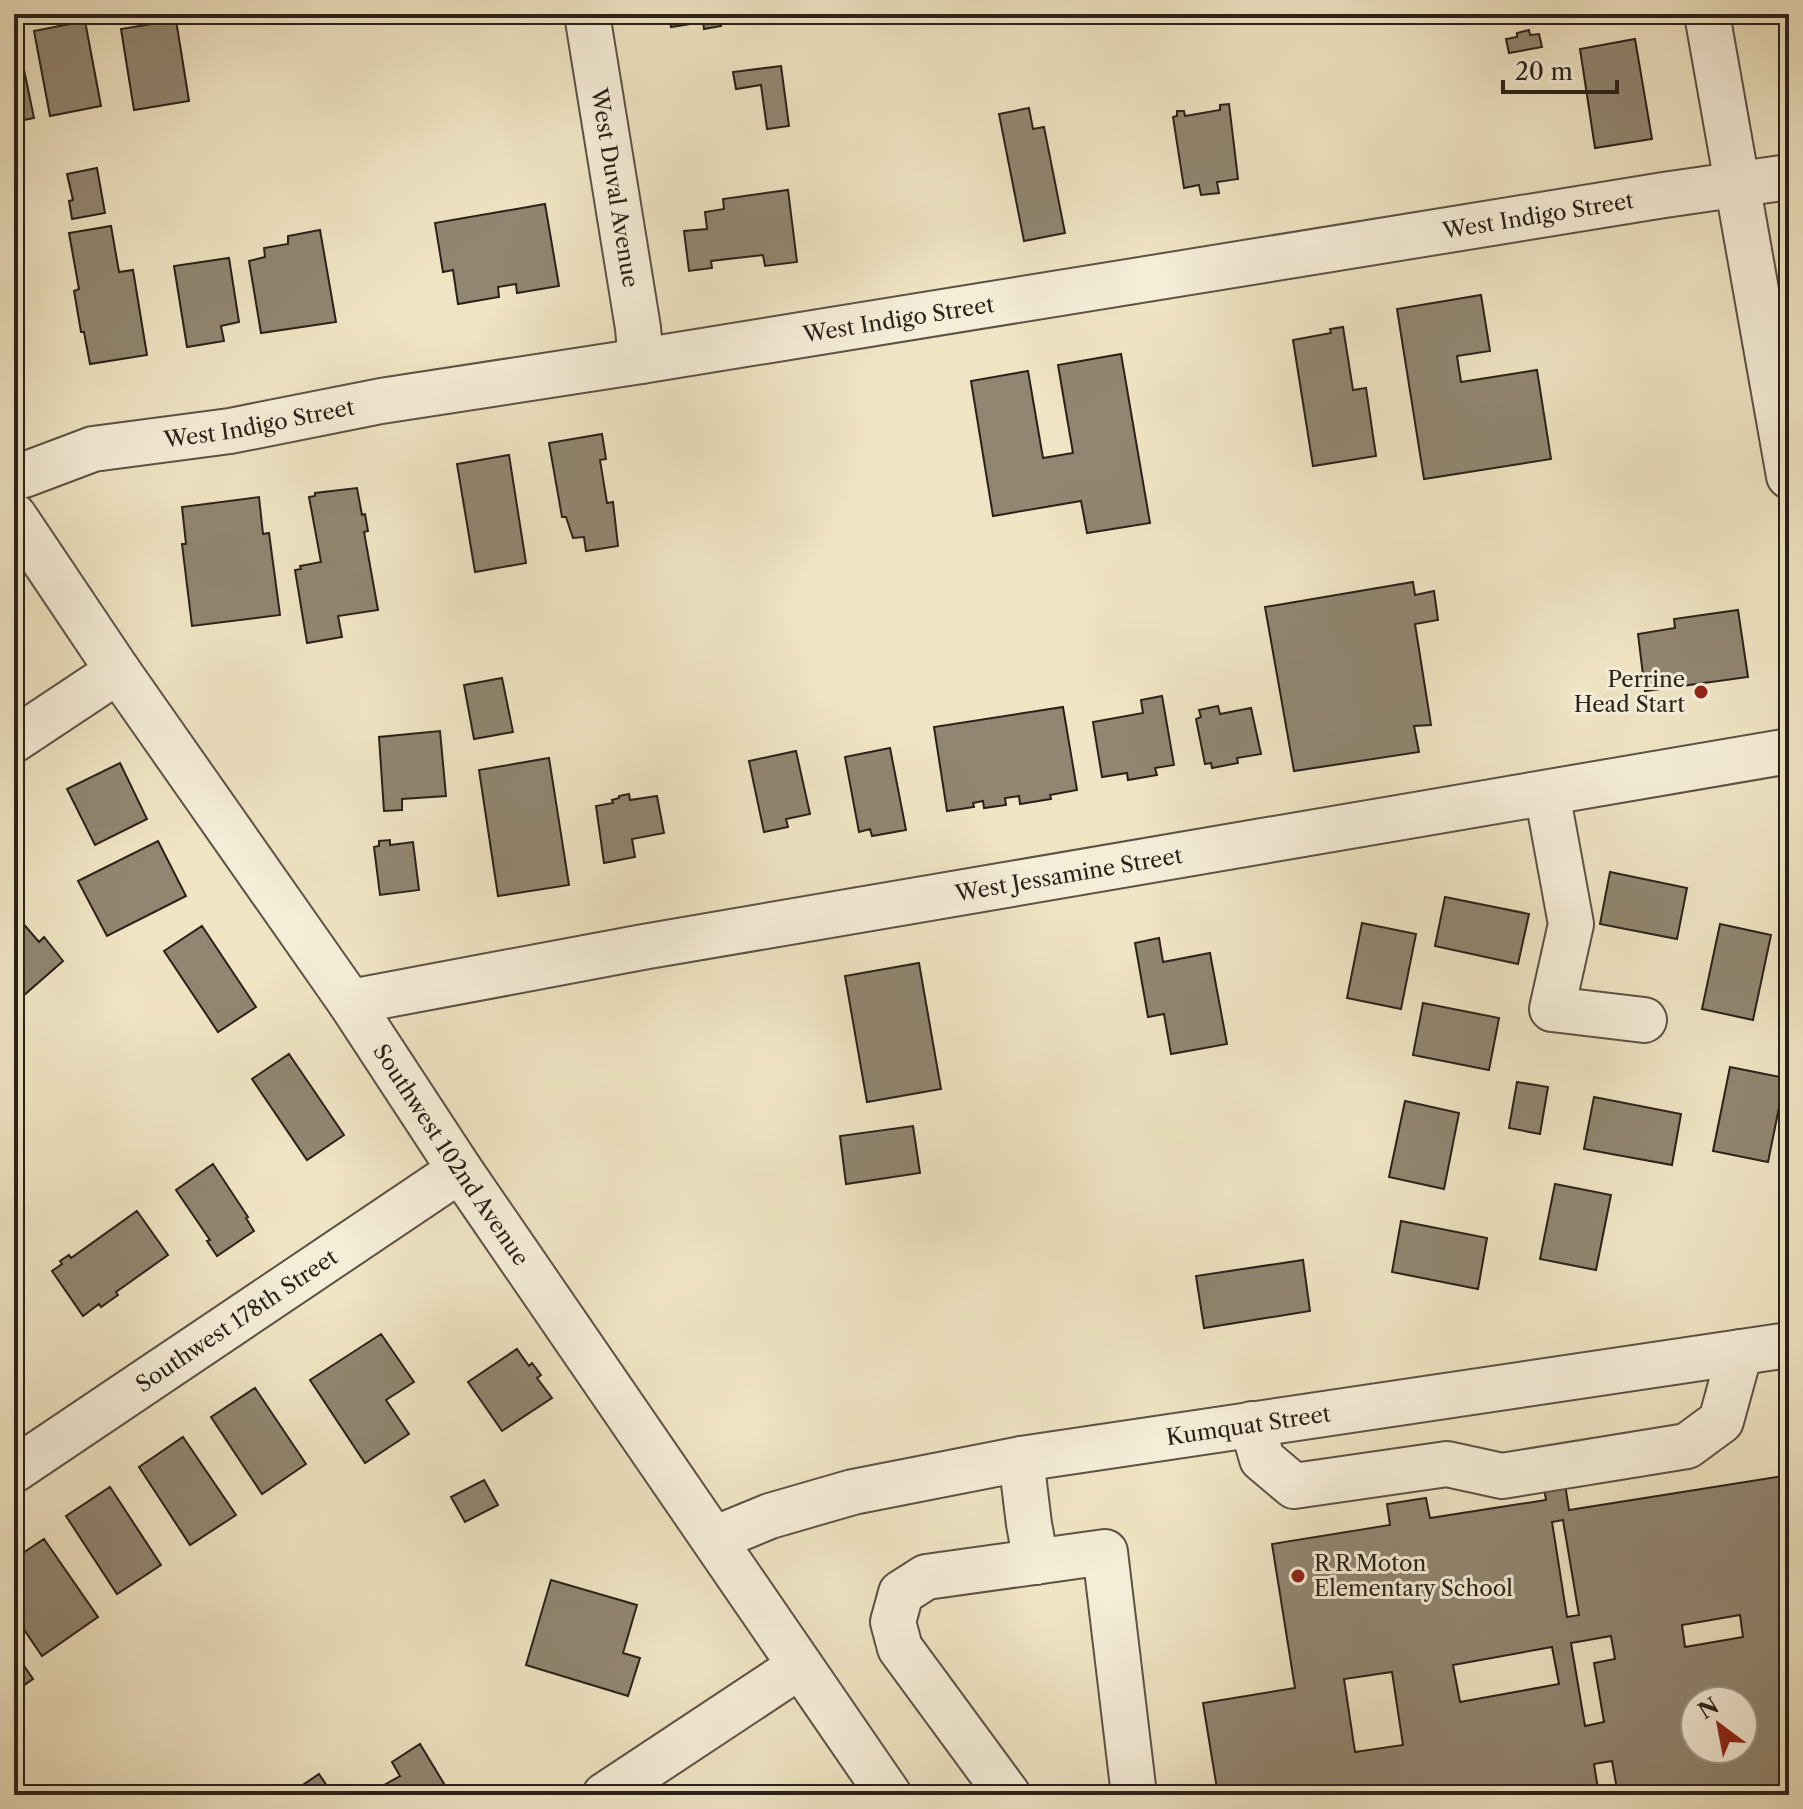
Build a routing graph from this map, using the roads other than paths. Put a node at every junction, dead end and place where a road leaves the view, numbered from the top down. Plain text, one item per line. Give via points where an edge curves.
1 (587, 14) edge
2 (1707, 14) edge
3 (1789, 177) edge
4 (1737, 185) junction
5 (641, 361) junction
6 (1789, 476) edge
7 (14, 477) edge
8 (14, 516) edge
9 (118, 671) junction
10 (14, 740) edge
11 (1789, 751) edge
12 (1547, 793) junction
13 (350, 1002) junction
14 (1644, 1020) dead end
15 (460, 1170) junction
16 (1789, 1345) edge
17 (1740, 1352) junction
18 (1252, 1424) junction
19 (1021, 1459) junction
20 (14, 1470) edge
21 (714, 1539) junction
22 (1036, 1562) junction
23 (800, 1666) junction
24 (605, 1795) edge
25 (889, 1795) edge
26 (1008, 1795) edge
27 (1134, 1795) edge

1 - 5 street, West Duval Avenue
2 - 4 street
3 - 4 street, West Indigo Street
4 - 5 street, West Indigo Street
4 - 6 street
5 - 7 street, West Indigo Street via 93,449
8 - 9 street, Southwest 102nd Avenue
9 - 10 street
9 - 13 street, Southwest 102nd Avenue
11 - 12 street, West Jessamine Street
12 - 13 street, West Jessamine Street
12 - 14 street via 1571,924 1552,1009
13 - 15 street, Southwest 102nd Avenue
15 - 20 street, Southwest 178th Street
15 - 21 street, Southwest 102nd Avenue
16 - 17 street, Kumquat Street
17 - 18 street, Kumquat Street
17 - 18 street via 1721,1421 1687,1446 1502,1476 1447,1464 1294,1486 1262,1459
18 - 19 street, Kumquat Street
19 - 21 street, Kumquat Street via 853,1492
19 - 22 street
21 - 23 street, Southwest 102nd Avenue
22 - 26 street via 926,1577 901,1593 893,1622 900,1648
22 - 27 street via 1105,1552
23 - 24 street
23 - 25 street, Southwest 102nd Avenue

